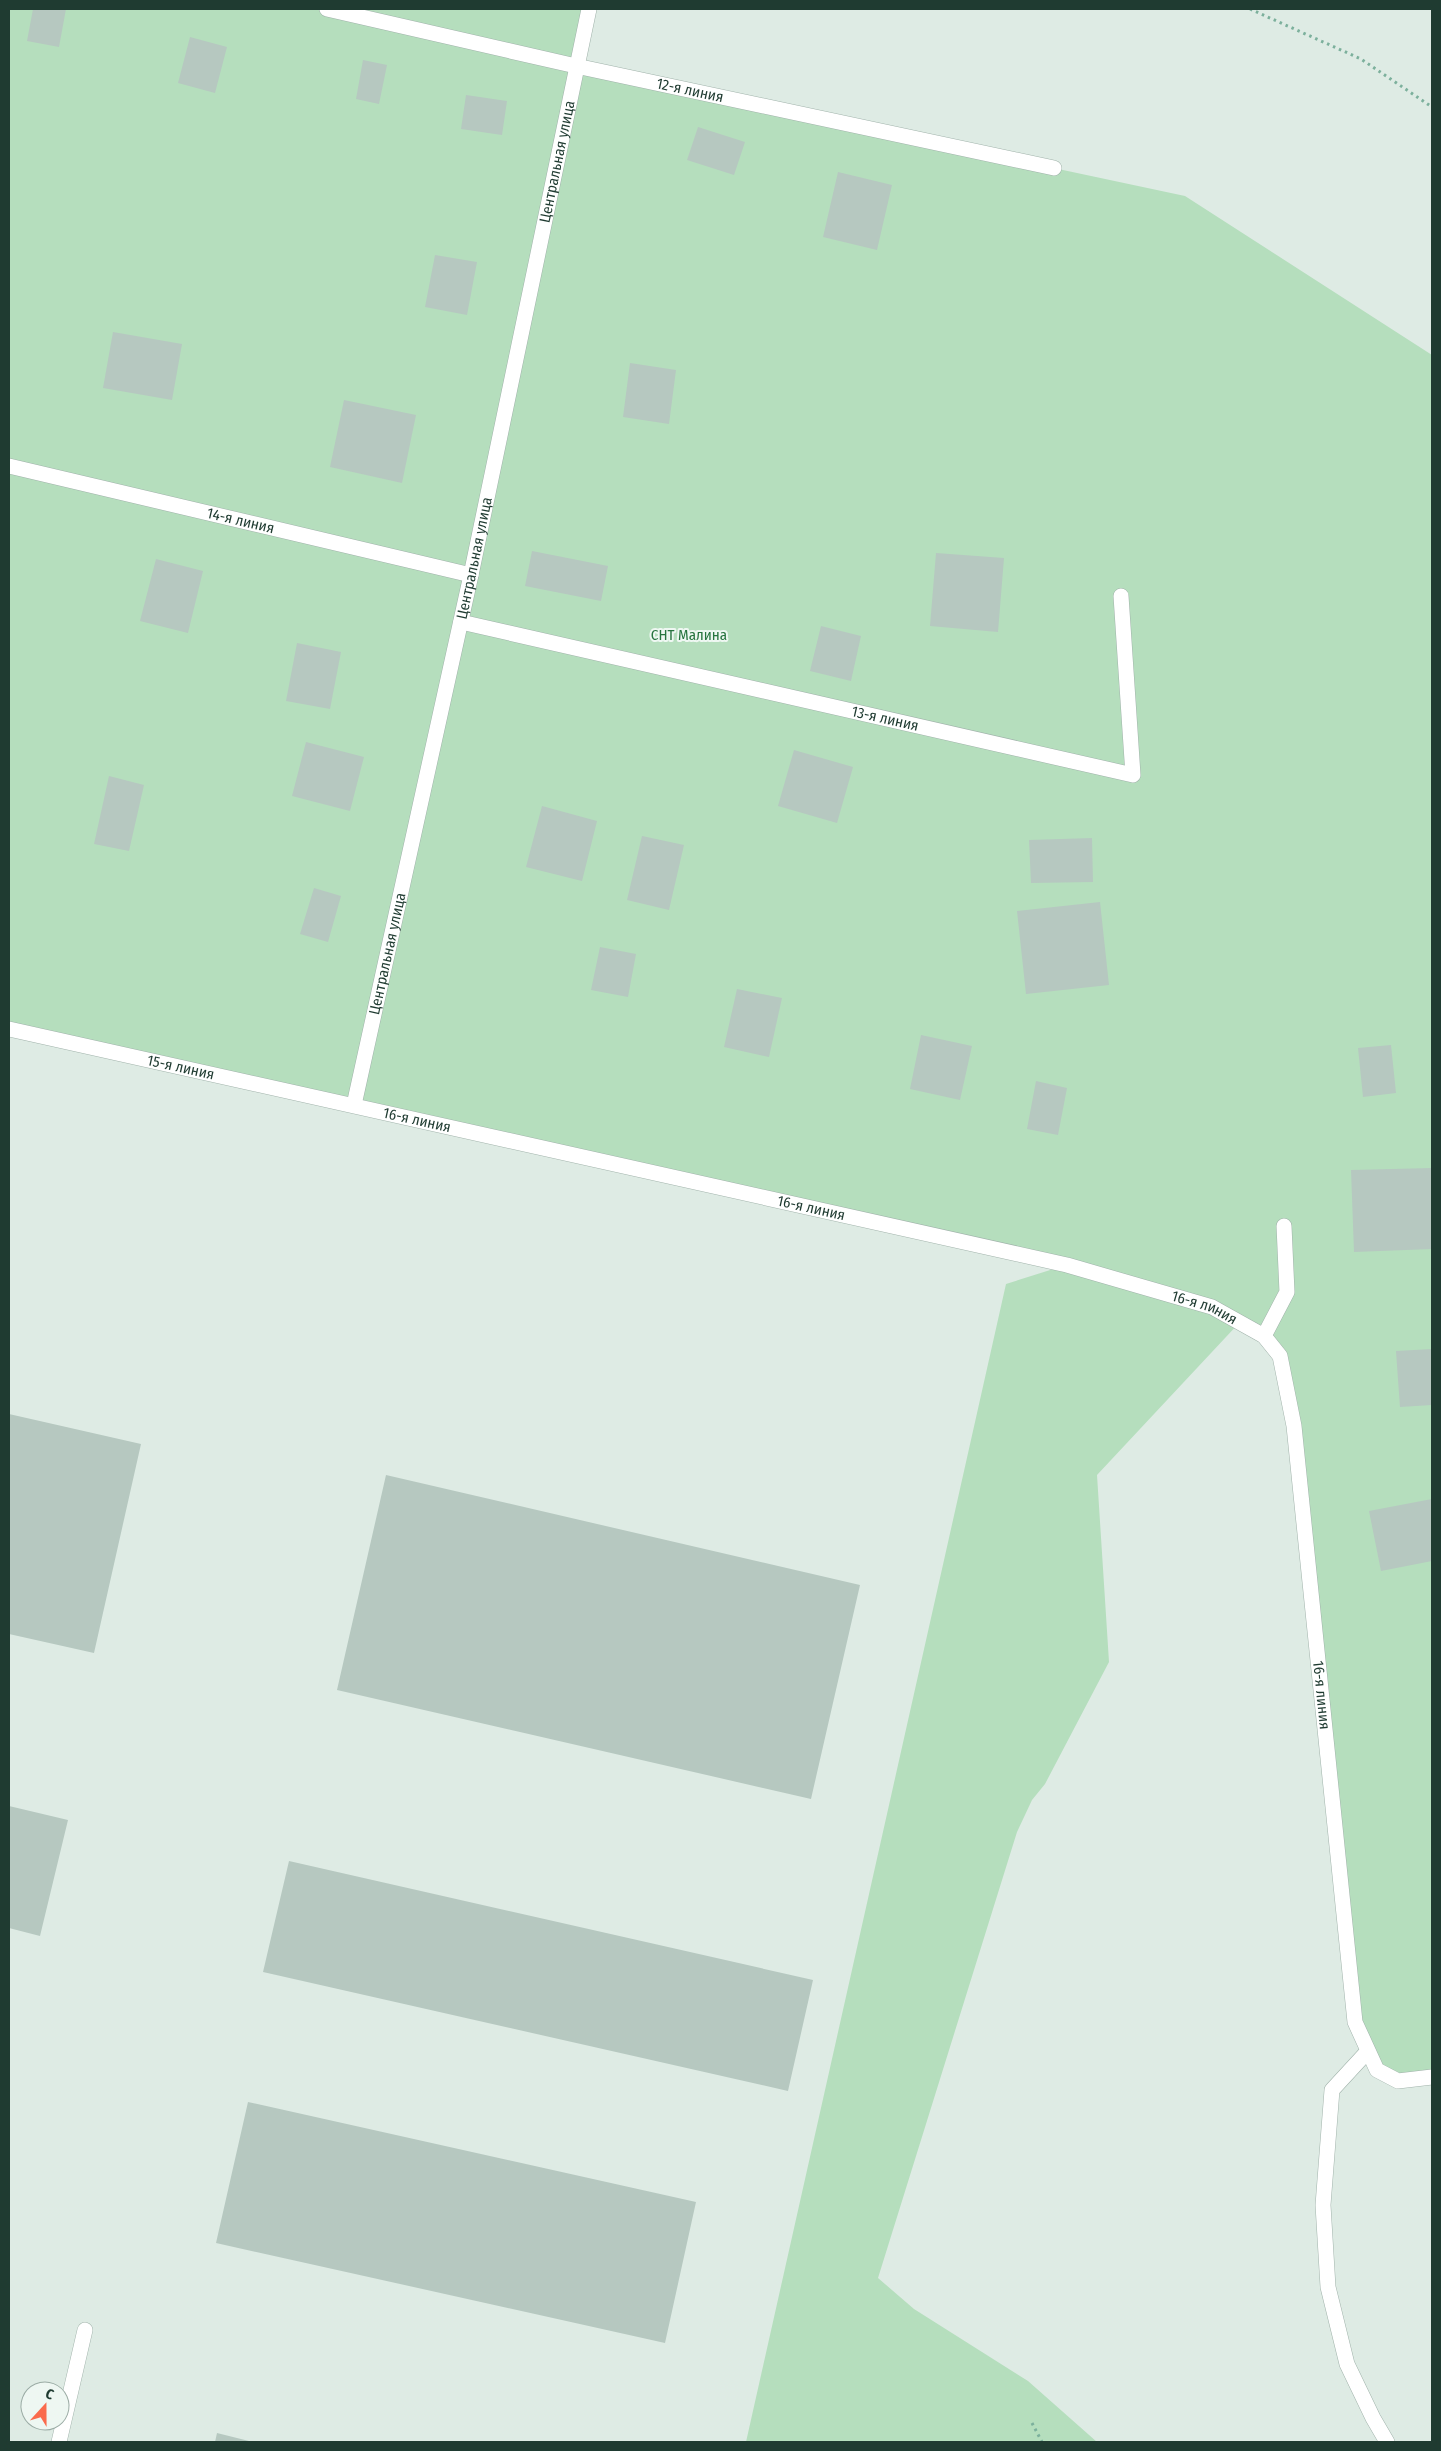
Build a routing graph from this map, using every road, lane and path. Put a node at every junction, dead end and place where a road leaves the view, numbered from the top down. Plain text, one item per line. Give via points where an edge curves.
1 (327, 9) edge
2 (589, 9) edge
3 (1250, 9) edge
4 (576, 66) junction
5 (1432, 108) edge
6 (1054, 168) dead end
7 (9, 466) edge
8 (471, 575) junction
9 (1120, 596) dead end
10 (461, 622) junction
11 (9, 1029) edge
12 (354, 1106) junction
13 (1284, 1226) dead end
14 (1264, 1336) junction
15 (1367, 2052) junction
16 (1432, 2077) edge
17 (85, 2330) dead end
18 (1032, 2423) dead end
19 (59, 2442) edge
20 (1042, 2442) edge
21 (1387, 2442) edge

1 - 4 street, 12-я линия
2 - 4 street, Центральная улица
3 - 5 path via 1361,58
4 - 6 street, 12-я линия
4 - 8 street, Центральная улица
7 - 8 street, 14-я линия
8 - 10 street, Центральная улица
9 - 10 street, 13-я линия via 1133,775
10 - 12 street, Центральная улица
11 - 12 street, 15-я линия
12 - 14 street, 16-я линия via 1067,1265 1212,1307
13 - 14 street via 1288,1292
14 - 15 street, 16-я линия via 1280,1356 1294,1426 1355,2022
15 - 16 street, 16-я линия via 1376,2070 1398,2080
15 - 21 street via 1332,2090 1323,2205 1328,2287 1347,2364
17 - 19 street
18 - 20 path

